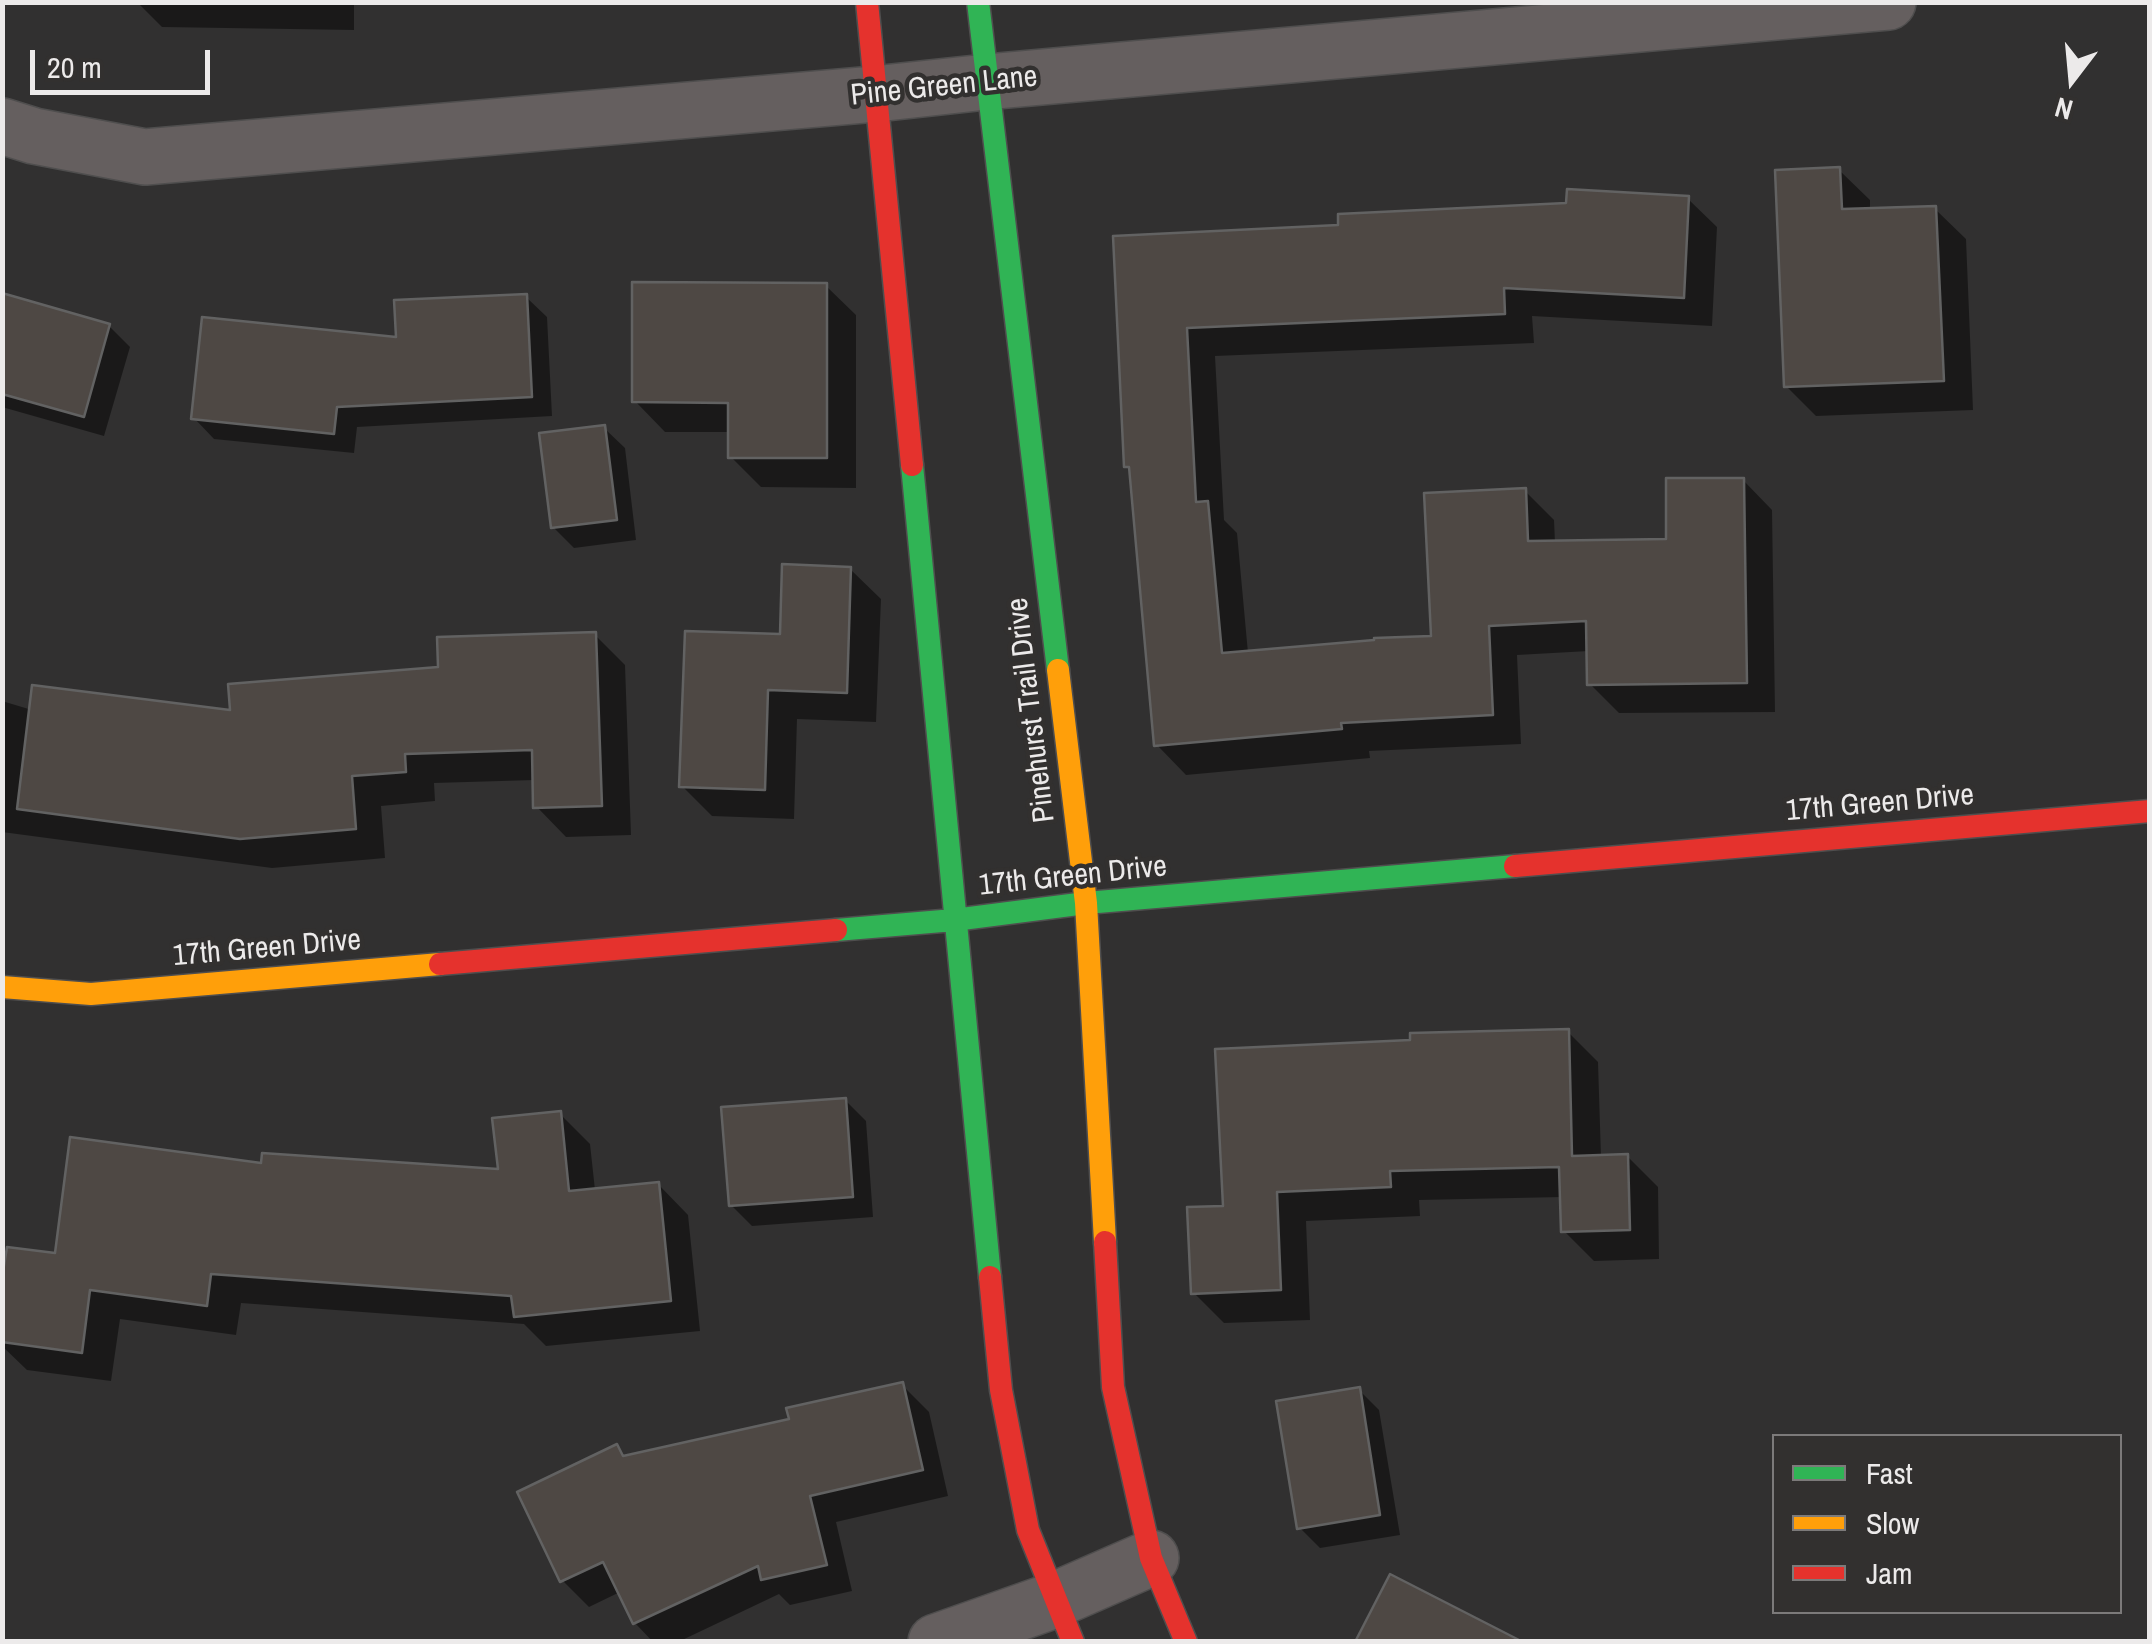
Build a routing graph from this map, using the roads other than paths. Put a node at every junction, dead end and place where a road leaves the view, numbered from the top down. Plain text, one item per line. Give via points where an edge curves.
1 (866, 2) edge
2 (978, 2) edge
3 (1888, 2) edge
4 (1751, 8) edge
5 (986, 82) junction
6 (875, 94) junction
7 (2, 126) edge
8 (2150, 811) edge
9 (1086, 903) junction
10 (954, 920) junction
11 (2, 986) edge
12 (1151, 1558) junction
13 (1064, 1621) edge
14 (936, 1642) edge
15 (1186, 1642) edge

1 - 6 street
2 - 5 street, Pinehurst Trail Drive
3 - 4 street, Pine Green Lane
4 - 5 street, Pine Green Lane
5 - 6 street, Pine Green Lane
5 - 9 street, Pinehurst Trail Drive
6 - 7 street, Pine Green Lane via 144,157
6 - 10 street
8 - 9 street, 17th Green Drive
9 - 10 street, 17th Green Drive
9 - 12 street, Pinehurst Trail Drive via 1113,1387
10 - 11 street, 17th Green Drive via 91,994
10 - 13 street via 1001,1390 1028,1530
12 - 13 street
12 - 15 street, Pinehurst Trail Drive
13 - 14 street

